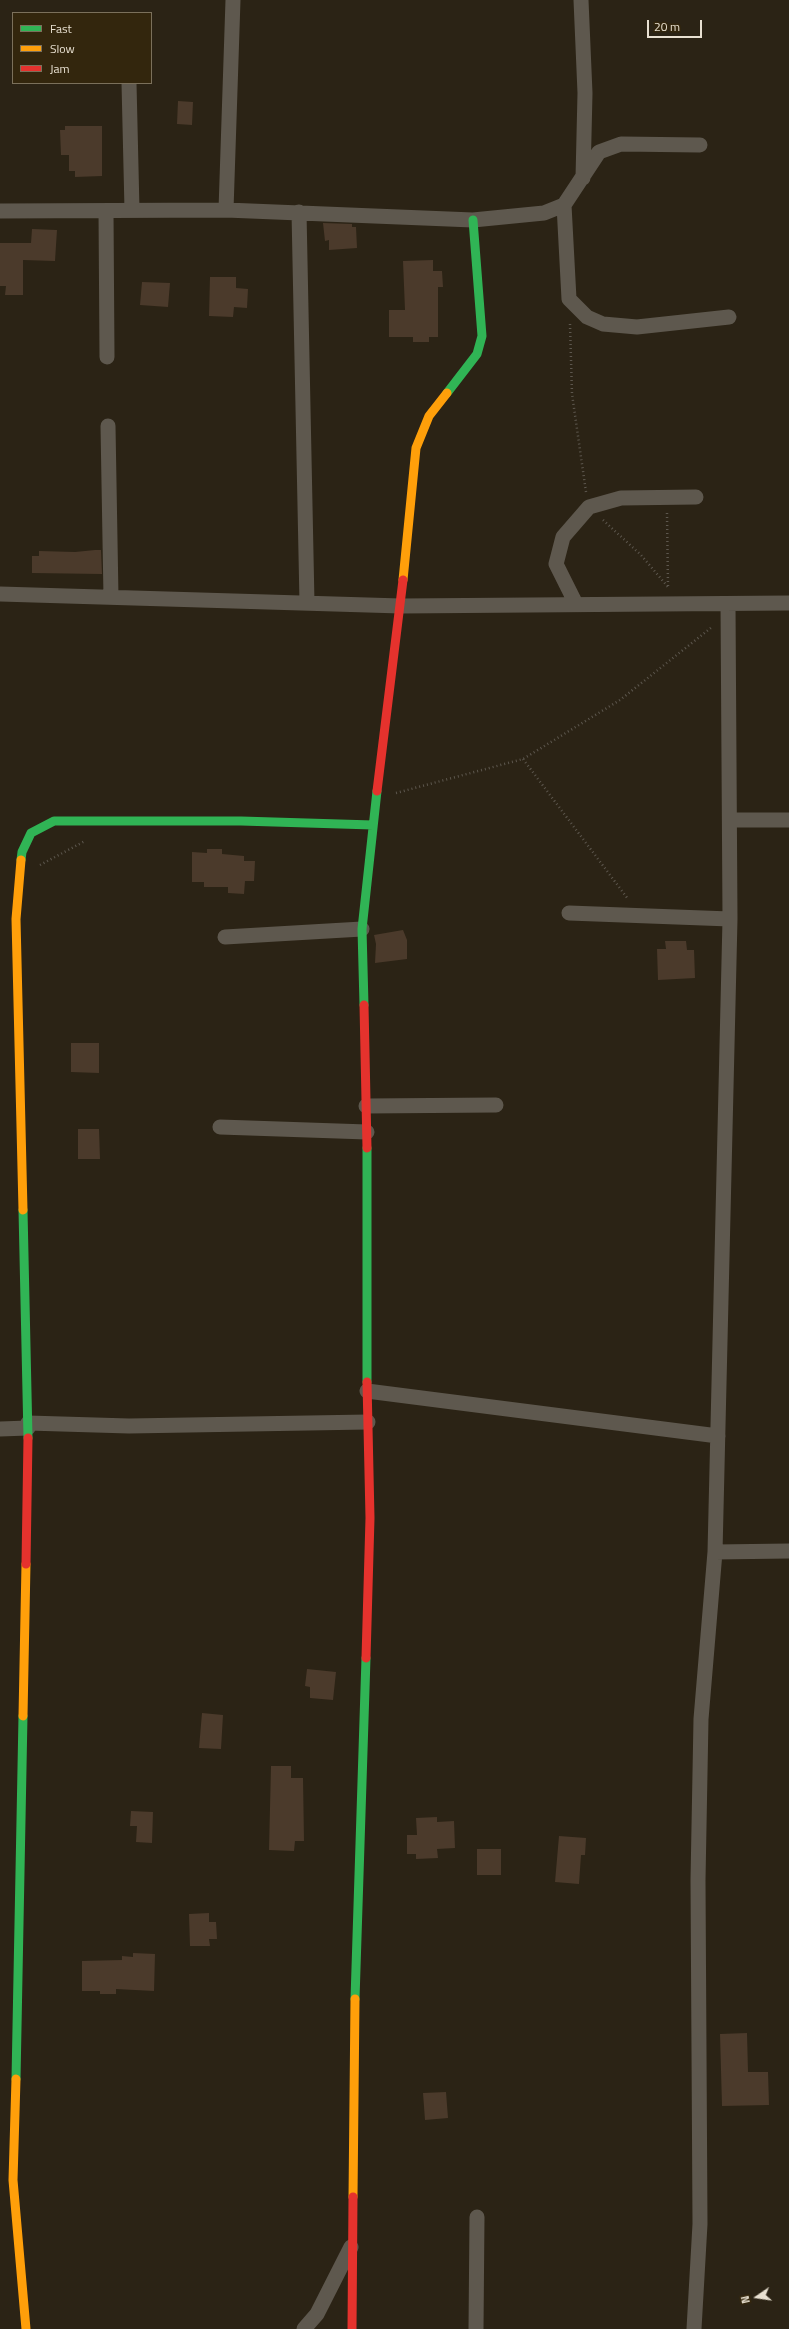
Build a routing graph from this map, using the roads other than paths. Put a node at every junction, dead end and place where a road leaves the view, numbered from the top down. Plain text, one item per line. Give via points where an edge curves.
1 (233, 0) edge
2 (581, 0) edge
3 (129, 84) edge
4 (700, 145) dead end
5 (582, 180) junction
6 (564, 205) junction
7 (132, 210) junction
8 (226, 210) junction
9 (0, 211) edge
10 (106, 211) junction
11 (299, 212) junction
12 (473, 220) junction
13 (729, 317) dead end
14 (107, 357) dead end
15 (108, 426) dead end
16 (696, 497) dead end
17 (0, 594) edge
18 (111, 597) junction
19 (307, 603) junction
20 (789, 603) edge
21 (576, 604) junction
22 (401, 606) junction
23 (728, 609) junction
24 (730, 820) junction
25 (789, 820) edge
26 (372, 825) junction
27 (568, 913) dead end
28 (730, 919) junction
29 (362, 929) junction
30 (225, 937) dead end
31 (496, 1105) dead end
32 (366, 1106) junction
33 (220, 1127) dead end
34 (368, 1132) junction
35 (367, 1390) junction
36 (368, 1422) junction
37 (28, 1425) junction
38 (0, 1429) edge
39 (718, 1436) junction
40 (789, 1551) edge
41 (716, 1552) junction
42 (478, 2217) dead end
43 (354, 2241) junction
44 (26, 2329) edge
45 (304, 2329) edge
46 (352, 2329) edge
47 (476, 2329) edge
48 (694, 2329) edge

1 - 8 street
2 - 5 street via 585,93
3 - 7 street
4 - 5 street via 621,144 599,152
5 - 6 street
6 - 12 street via 544,213
6 - 13 street via 569,299 586,317 604,324 637,327
7 - 8 street
7 - 10 street
8 - 11 street
9 - 10 street
10 - 14 street
11 - 12 street
11 - 19 street
12 - 22 street via 482,336 477,354 429,416 416,448
15 - 18 street
16 - 21 street via 621,498 588,507 563,537 556,564
17 - 18 street
18 - 19 street
19 - 22 street
20 - 23 street
21 - 22 street
21 - 23 street via 682,604
22 - 26 street
23 - 24 street
24 - 25 street
24 - 28 street
26 - 29 street
26 - 37 street via 241,820 54,821 31,833 22,852 17,927
27 - 28 street
28 - 39 street
29 - 30 street
29 - 32 street
31 - 32 street
32 - 34 street
33 - 34 street
34 - 35 street
35 - 36 street
35 - 39 street
36 - 37 street
36 - 43 street via 370,1518 355,2011
37 - 38 street
37 - 44 street via 12,2180
39 - 41 street
40 - 41 street
41 - 48 street via 701,1719 698,1880 700,2224
42 - 47 street
43 - 45 street via 317,2314
43 - 46 street

